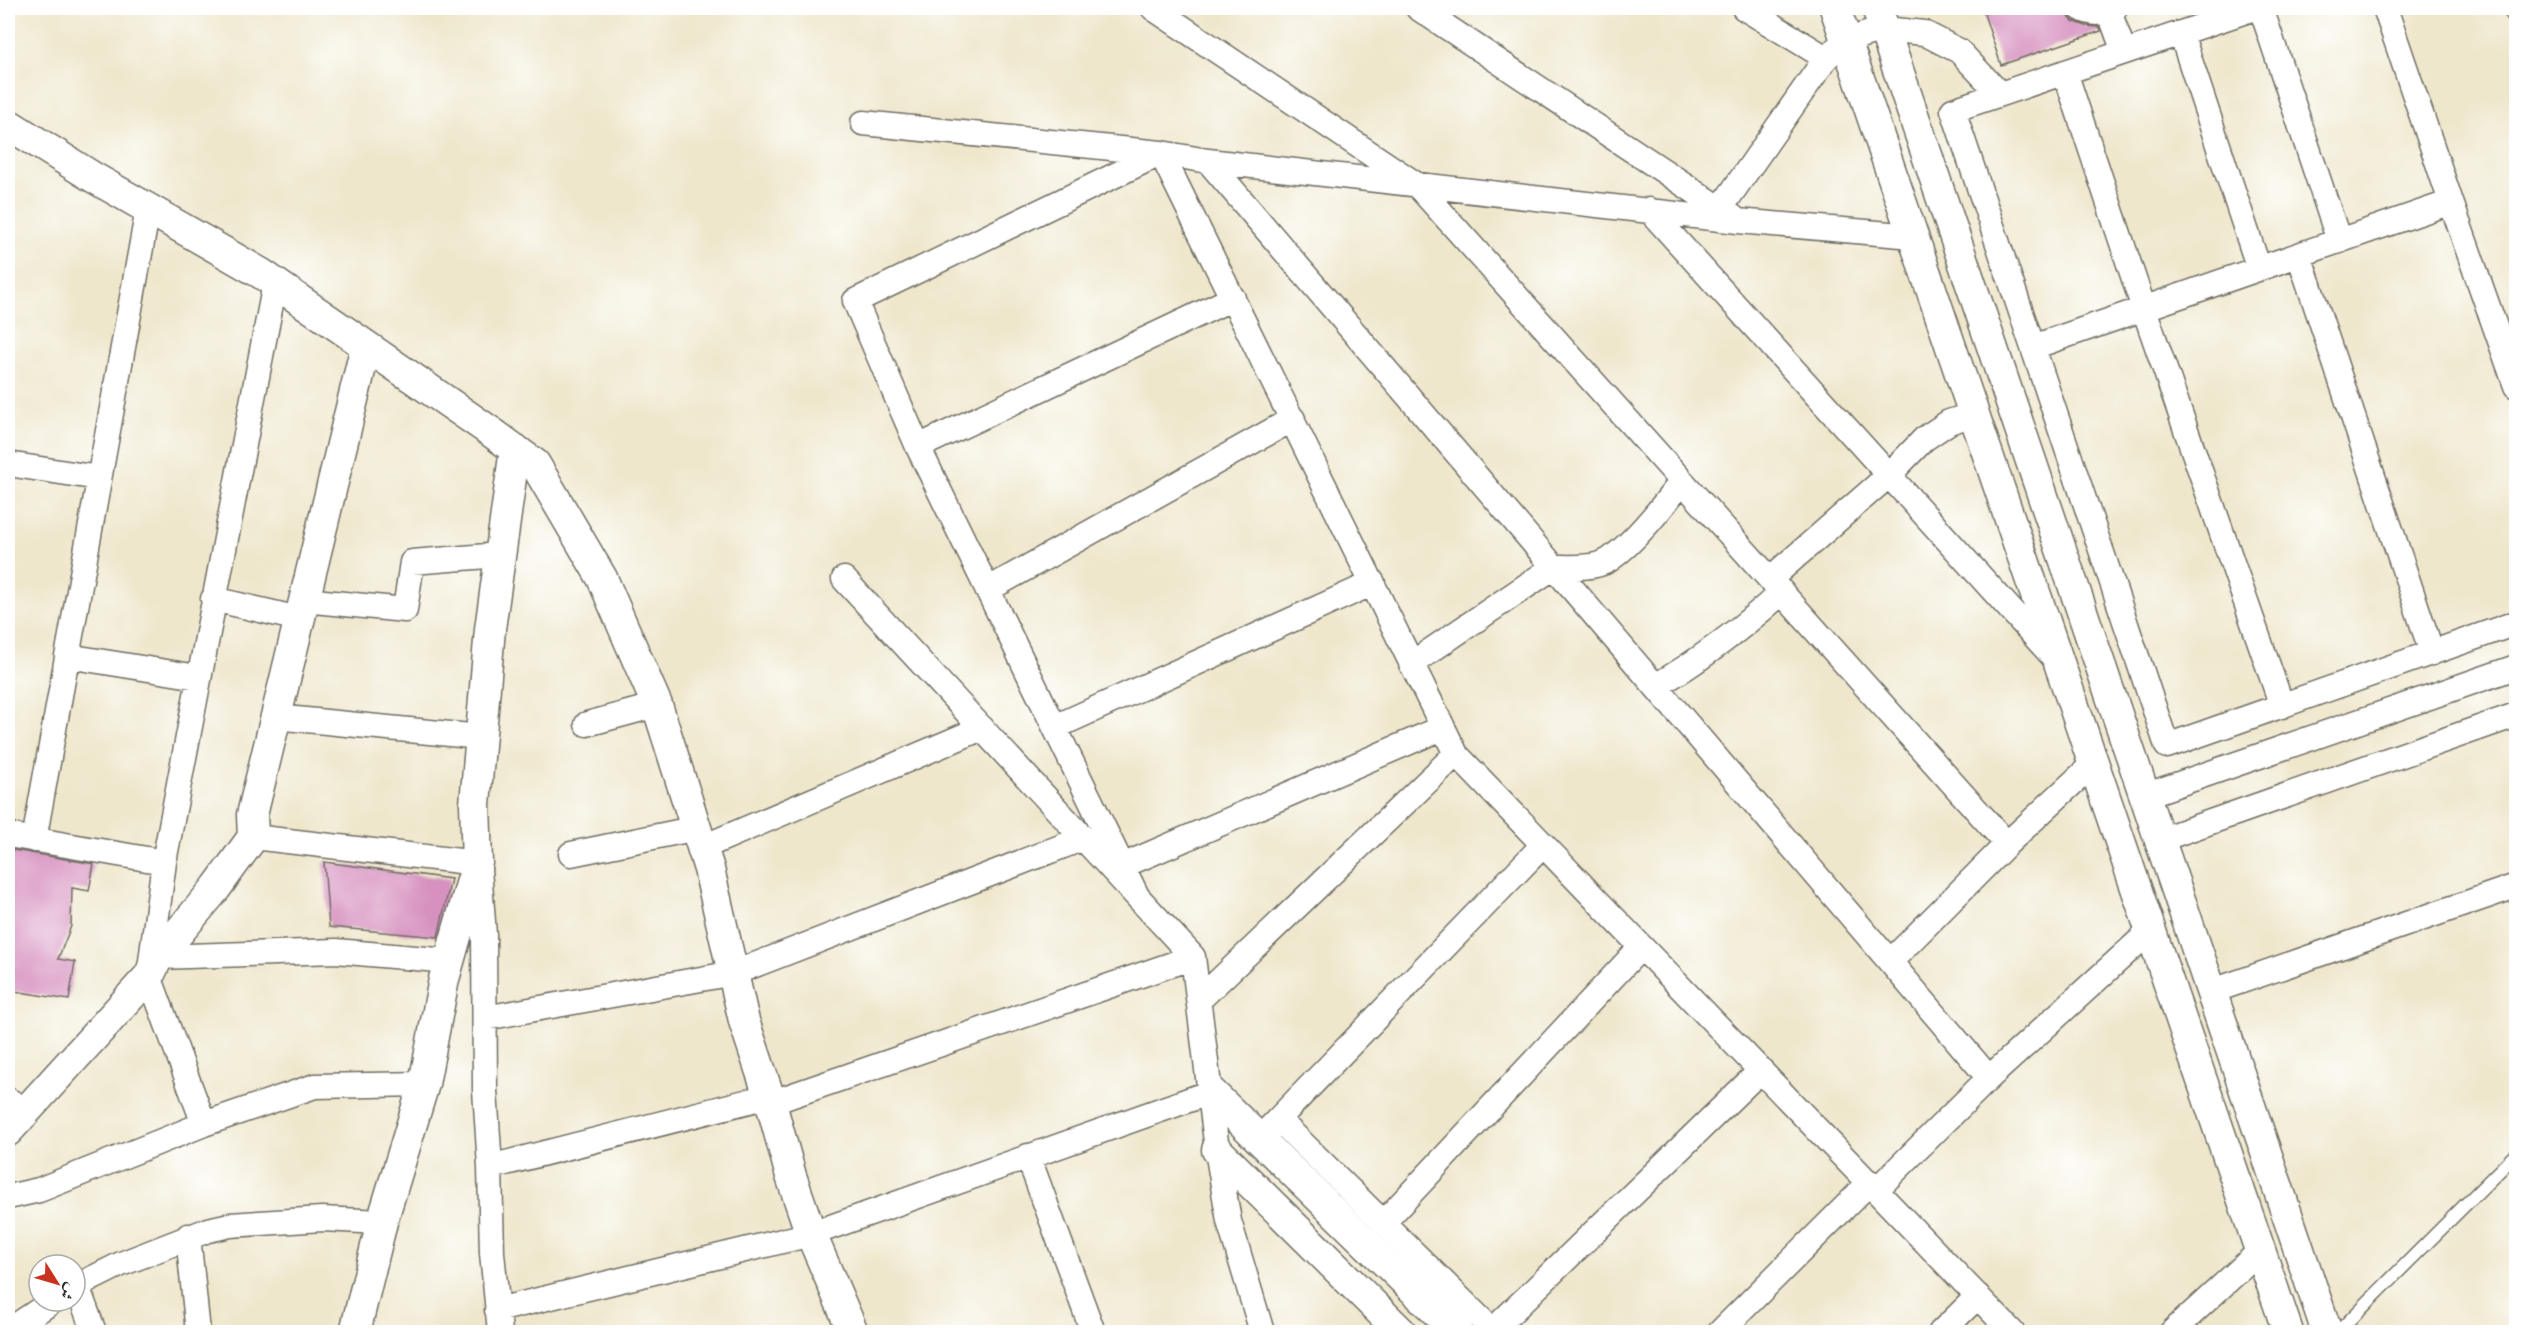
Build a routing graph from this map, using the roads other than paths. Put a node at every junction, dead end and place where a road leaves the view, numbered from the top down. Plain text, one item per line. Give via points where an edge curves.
1 (1153, 8) edge
2 (1418, 8) edge
3 (1744, 8) edge
4 (1835, 8) edge
5 (2080, 8) edge
6 (2255, 8) edge
7 (2261, 8) edge
8 (2385, 8) edge
9 (2112, 9) edge
10 (1881, 18) edge
11 (2181, 33) junction
12 (1836, 49) junction
13 (2124, 52) junction
14 (2066, 72) junction
15 (2000, 94) junction
16 (863, 123) dead end
17 (8, 124) edge
18 (1161, 153) junction
19 (1208, 161) junction
20 (1417, 184) junction
21 (2451, 202) junction
22 (148, 209) junction
23 (1649, 210) junction
24 (1729, 214) junction
25 (1913, 236) junction
26 (2338, 241) junction
27 (2299, 255) junction
28 (2259, 269) junction
29 (275, 283) junction
30 (1233, 298) junction
31 (2144, 309) junction
32 (366, 346) junction
33 (2033, 347) junction
34 (2517, 386) edge
35 (1974, 414) junction
36 (1293, 419) junction
37 (918, 447) junction
38 (515, 449) junction
39 (8, 464) edge
40 (1888, 475) junction
41 (99, 478) junction
42 (1682, 481) junction
43 (500, 555) junction
44 (1554, 567) junction
45 (844, 579) dead end
46 (1373, 583) junction
47 (1776, 585) junction
48 (987, 590) junction
49 (213, 599) junction
50 (302, 610) junction
51 (2517, 623) edge
52 (2432, 653) junction
53 (67, 656) junction
54 (1412, 664) junction
55 (2059, 664) junction
56 (2517, 667) edge
57 (198, 677) junction
58 (1655, 686) junction
59 (657, 705) junction
60 (2282, 706) junction
61 (2517, 715) edge
62 (276, 717) junction
63 (587, 724) dead end
64 (982, 728) junction
65 (1054, 728) junction
66 (1442, 728) junction
67 (481, 737) junction
68 (1456, 754) junction
69 (2093, 764) junction
70 (2144, 796) junction
71 (8, 835) edge
72 (253, 837) junction
73 (699, 838) junction
74 (1084, 838) junction
75 (34, 840) junction
76 (2158, 840) junction
77 (2007, 844) junction
78 (1543, 845) junction
79 (570, 854) dead end
80 (478, 855) junction
81 (164, 862) junction
82 (1118, 868) junction
83 (2517, 886) edge
84 (2150, 931) junction
85 (1641, 947) junction
86 (1193, 957) junction
87 (449, 961) junction
88 (1890, 962) junction
89 (153, 966) junction
90 (735, 973) junction
91 (2210, 992) junction
92 (1199, 1000) junction
93 (485, 1018) junction
94 (1761, 1070) junction
95 (1989, 1078) junction
96 (424, 1084) junction
97 (1211, 1092) junction
98 (769, 1100) junction
99 (14, 1114) edge
100 (204, 1124) junction
101 (1269, 1129) junction
102 (1217, 1150) junction
103 (2517, 1154) edge
104 (1028, 1156) junction
105 (490, 1167) junction
106 (1873, 1186) junction
107 (8, 1197) edge
108 (382, 1222) junction
109 (1383, 1223) junction
110 (811, 1234) junction
111 (189, 1236) junction
112 (2260, 1251) junction
113 (87, 1281) edge
114 (1978, 1296) junction
115 (35, 1313) edge
116 (86, 1313) edge
117 (498, 1321) edge
118 (9, 1331) edge
119 (94, 1332) edge
120 (198, 1332) edge
121 (355, 1332) edge
122 (853, 1332) edge
123 (1093, 1332) edge
124 (1262, 1332) edge
125 (1401, 1332) edge
126 (1457, 1332) edge
127 (1493, 1332) edge
128 (1720, 1332) edge
129 (1941, 1332) edge
130 (2012, 1332) edge
131 (2172, 1332) edge
132 (2288, 1332) edge
133 (2327, 1332) edge
134 (2338, 1332) edge

1 - 20 street
2 - 24 street
3 - 12 street
4 - 12 street
5 - 9 street via 2096,13
6 - 11 street
7 - 26 street
8 - 21 street
9 - 13 street
10 - 12 street
10 - 15 street via 1959,51
10 - 70 street
11 - 13 street
11 - 28 street
12 - 24 street
12 - 25 street
13 - 14 street
14 - 15 street
14 - 31 street
15 - 33 street via 1953,111
16 - 18 street
17 - 22 street
18 - 19 street
18 - 30 street
18 - 37 street via 855,301
19 - 20 street
19 - 44 street
20 - 23 street
20 - 42 street
21 - 26 street
21 - 34 street
22 - 29 street
22 - 41 street
23 - 24 street
23 - 40 street
24 - 25 street
25 - 35 street
26 - 27 street
27 - 28 street
27 - 52 street
28 - 31 street
29 - 32 street
29 - 49 street
30 - 36 street
30 - 37 street
31 - 33 street
31 - 60 street
32 - 38 street
32 - 50 street
33 - 60 street via 2167,746
35 - 40 street via 1948,422 1932,433
35 - 55 street
36 - 46 street
36 - 48 street
37 - 48 street
38 - 43 street
38 - 59 street via 534,464 602,578
39 - 41 street
40 - 47 street
40 - 55 street
41 - 53 street
42 - 44 street via 1658,513 1608,561
42 - 47 street
43 - 50 street via 412,562 405,610
43 - 67 street
44 - 54 street
44 - 58 street
45 - 64 street
46 - 54 street
46 - 65 street
47 - 58 street via 1741,629
47 - 77 street
48 - 65 street
49 - 50 street
49 - 57 street
50 - 62 street
51 - 52 street
52 - 60 street
53 - 57 street
53 - 75 street
54 - 66 street
55 - 69 street
56 - 70 street
57 - 81 street
58 - 88 street
59 - 63 street
59 - 73 street
61 - 76 street
62 - 67 street
62 - 72 street via 252,814
64 - 73 street
64 - 74 street
65 - 82 street
66 - 68 street
66 - 82 street
67 - 80 street via 476,804
68 - 78 street
68 - 92 street
69 - 77 street
69 - 84 street
70 - 76 street
71 - 75 street
72 - 80 street
72 - 89 street
73 - 79 street
73 - 90 street
74 - 82 street
74 - 90 street
75 - 81 street
76 - 91 street
77 - 88 street
78 - 85 street
78 - 101 street
80 - 87 street
80 - 93 street
81 - 89 street
82 - 86 street
83 - 91 street
84 - 95 street
84 - 112 street
85 - 94 street
85 - 109 street
86 - 92 street
86 - 98 street
87 - 89 street via 336,951
87 - 96 street
88 - 95 street
89 - 99 street
89 - 100 street
90 - 93 street
90 - 98 street via 744,1021
91 - 133 street
92 - 97 street
93 - 105 street
94 - 106 street
94 - 127 street
95 - 106 street
96 - 100 street via 315,1086
96 - 108 street
97 - 101 street
97 - 102 street
97 - 104 street
98 - 105 street
98 - 110 street
100 - 107 street via 39,1190
101 - 109 street
101 - 126 street
102 - 124 street via 1229,1221
102 - 125 street
103 - 134 lane
104 - 110 street
104 - 123 street
105 - 117 street
106 - 114 street
106 - 128 street
108 - 111 street via 322,1218 230,1225
108 - 121 street
109 - 127 street
110 - 117 street
110 - 122 street
111 - 113 street
111 - 120 street
112 - 131 street
112 - 132 street
114 - 129 street
114 - 130 street
115 - 118 street
116 - 119 street

